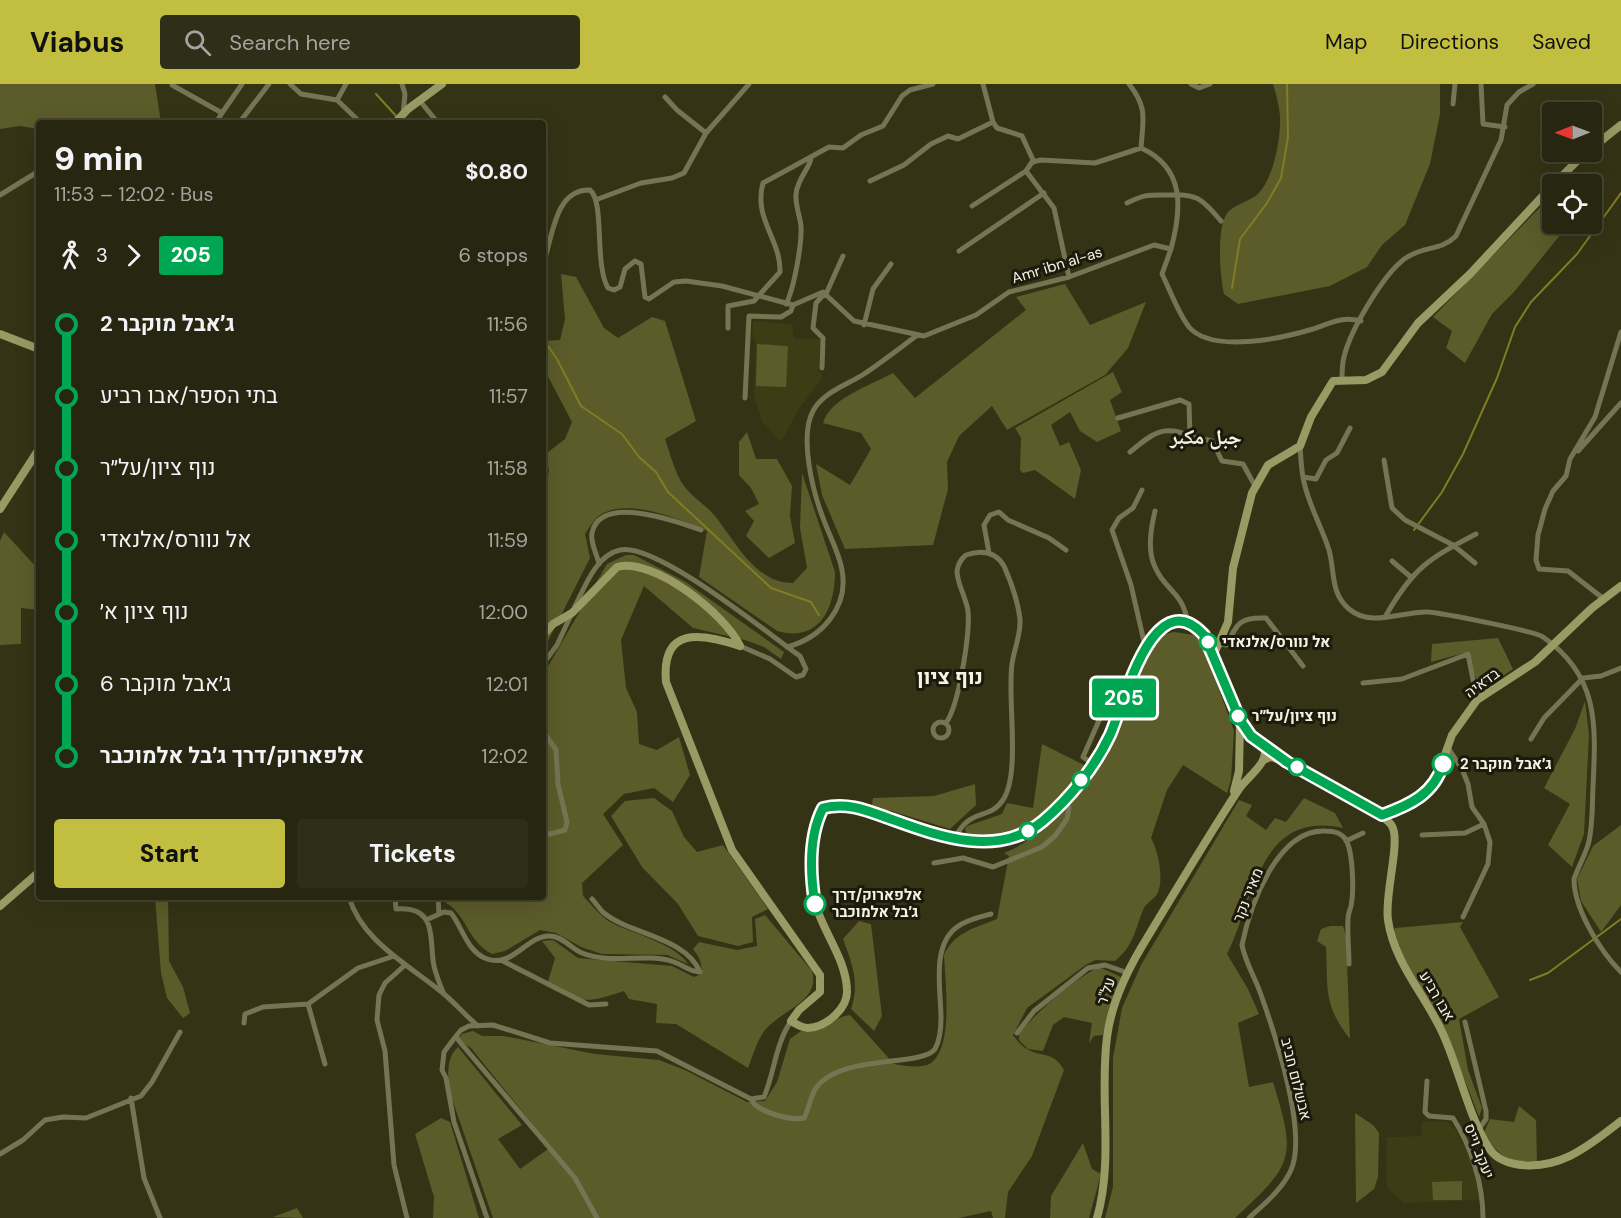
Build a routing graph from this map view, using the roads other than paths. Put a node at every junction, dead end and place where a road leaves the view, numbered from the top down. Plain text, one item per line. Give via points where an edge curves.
1 (242, 84) edge
2 (269, 84) edge
3 (290, 84) edge
4 (346, 84) edge
5 (402, 84) edge
6 (442, 84) edge
7 (749, 84) edge
8 (933, 84) edge
9 (983, 84) edge
10 (1129, 84) edge
11 (1191, 84) edge
12 (1210, 84) edge
13 (1455, 84) edge
14 (1481, 84) edge
15 (1533, 84) edge
16 (172, 85) edge
17 (666, 97) dead end
18 (337, 100) junction
19 (420, 100) junction
20 (1453, 104) dead end
21 (222, 113) junction
22 (403, 114) junction
23 (218, 120) edge
24 (241, 120) edge
25 (358, 120) edge
26 (398, 120) edge
27 (436, 120) edge
28 (993, 122) junction
29 (1621, 125) edge
30 (1505, 127) junction
31 (706, 133) junction
32 (1602, 140) edge
33 (1141, 148) junction
34 (811, 157) junction
35 (1034, 162) junction
36 (1577, 162) edge
37 (1026, 171) junction
38 (36, 173) edge
39 (1564, 174) edge
40 (870, 180) dead end
41 (1044, 193) junction
42 (1178, 193) junction
43 (1, 197) edge
44 (1542, 197) edge
45 (598, 200) junction
46 (1127, 202) dead end
47 (972, 206) dead end
48 (1221, 220) dead end
49 (1171, 249) junction
50 (959, 251) dead end
51 (546, 255) edge
52 (843, 256) dead end
53 (891, 264) dead end
54 (1069, 277) junction
55 (826, 294) junction
56 (758, 296) junction
57 (786, 304) junction
58 (793, 305) junction
59 (1361, 321) junction
60 (864, 325) junction
61 (728, 328) dead end
62 (1621, 332) edge
63 (0, 334) edge
64 (916, 336) junction
65 (36, 348) edge
66 (822, 368) dead end
67 (1342, 380) junction
68 (745, 398) dead end
69 (1621, 403) edge
70 (1118, 418) dead end
71 (1350, 428) dead end
72 (1190, 436) junction
73 (1300, 446) junction
74 (1130, 452) dead end
75 (36, 454) edge
76 (1570, 459) junction
77 (1384, 460) dead end
78 (1303, 477) junction
79 (1255, 486) junction
80 (1142, 490) dead end
81 (0, 509) edge
82 (1155, 511) dead end
83 (701, 530) dead end
84 (1476, 534) dead end
85 (1453, 545) junction
86 (1066, 550) dead end
87 (988, 553) junction
88 (1392, 561) dead end
89 (1474, 563) dead end
90 (600, 564) junction
91 (1412, 578) junction
92 (1621, 586) edge
93 (1604, 599) junction
94 (572, 613) junction
95 (1385, 617) junction
96 (1188, 623) junction
97 (546, 632) edge
98 (1218, 644) junction
99 (740, 646) junction
100 (1145, 646) junction
101 (1552, 646) junction
102 (787, 647) junction
103 (1214, 654) junction
104 (546, 660) edge
105 (1303, 666) dead end
106 (1621, 669) edge
107 (1583, 678) junction
108 (1363, 683) dead end
109 (1108, 700) dead end
110 (1477, 700) junction
111 (1240, 720) junction
112 (945, 723) junction
113 (546, 735) edge
114 (936, 736) junction
115 (1531, 739) dead end
116 (931, 742) dead end
117 (1259, 743) junction
118 (1240, 747) junction
119 (1448, 748) junction
120 (1239, 760) junction
121 (1264, 760) junction
122 (1287, 762) junction
123 (1093, 764) junction
124 (1257, 766) junction
125 (1064, 801) junction
126 (1231, 801) junction
127 (1382, 815) junction
128 (1484, 824) junction
129 (546, 833) edge
130 (1364, 833) dead end
131 (1422, 835) dead end
132 (955, 838) junction
133 (1346, 841) junction
134 (934, 862) dead end
135 (36, 875) edge
136 (592, 898) dead end
137 (351, 900) edge
138 (395, 900) edge
139 (438, 900) edge
140 (0, 906) edge
141 (440, 914) junction
142 (991, 914) dead end
143 (1463, 916) dead end
144 (426, 920) junction
145 (394, 956) junction
146 (500, 960) junction
147 (1349, 964) dead end
148 (404, 966) junction
149 (1621, 972) edge
150 (1128, 973) junction
151 (443, 993) junction
152 (1263, 1001) joint
153 (308, 1004) junction
154 (606, 1004) dead end
155 (791, 1021) junction
156 (1465, 1022) dead end
157 (244, 1023) dead end
158 (478, 1026) junction
159 (180, 1032) dead end
160 (1017, 1033) dead end
161 (456, 1036) junction
162 (325, 1064) dead end
163 (1427, 1081) dead end
164 (130, 1098) junction
165 (751, 1099) junction
166 (1621, 1121) edge
167 (1479, 1130) junction
168 (0, 1154) edge
169 (160, 1218) edge
170 (406, 1218) edge
171 (487, 1218) edge
172 (597, 1218) edge
173 (1097, 1218) edge
174 (1249, 1218) edge
175 (1483, 1218) edge

1 - 21 street
2 - 24 street
3 - 18 street via 301,94
4 - 18 street
5 - 22 street
6 - 19 street
7 - 31 street
8 - 34 street via 902,96 883,126 843,148 829,147
9 - 28 street
10 - 33 street via 1144,110
11 - 12 street via 1199,88
13 - 20 street
14 - 30 street via 1483,124
15 - 30 street via 1508,105
16 - 21 street
17 - 31 street
18 - 25 street
19 - 22 street
19 - 27 street
21 - 23 street
22 - 26 street
28 - 35 street via 1004,132 1022,136
28 - 40 street via 958,139 948,136 931,144 904,165
29 - 32 street
30 - 59 street via 1486,177 1456,236 1448,244 1412,254 1388,273
31 - 45 street via 688,168 678,177 641,183
33 - 35 street via 1095,163
33 - 42 street via 1154,154 1176,180
34 - 56 street via 763,183 761,212 780,272
34 - 57 street via 798,181 801,239 794,285
35 - 37 street
36 - 39 street
37 - 41 street
37 - 47 street
38 - 43 street
41 - 50 street
41 - 54 street via 1054,208
42 - 46 street via 1145,194
42 - 48 street via 1198,198
42 - 49 street
44 - 67 street via 1418,323 1382,372 1366,380
45 - 51 street via 590,190 581,190 562,204
45 - 56 street via 599,258 608,288 620,287 625,269 635,261 641,264 642,289 650,299 674,282 686,281
49 - 54 street, Amr ibn al-as via 1154,245
49 - 59 street via 1162,274 1190,327 1207,339 1248,340 1295,333 1342,318
52 - 55 street
53 - 60 street via 873,289
54 - 64 street, Amr ibn al-as via 1009,292 949,328
55 - 58 street via 813,295
55 - 60 street, Amr ibn al-as via 846,316
55 - 66 street via 816,303 813,328 823,338
56 - 57 street
56 - 61 street via 751,303 730,304
57 - 58 street
58 - 68 street via 781,317 749,316
59 - 67 street via 1344,355
60 - 64 street, Amr ibn al-as
62 - 76 street via 1595,417
63 - 65 street
64 - 102 street via 824,397 810,418 807,436 813,482 839,558 843,582 836,609 822,630
67 - 73 street via 1333,381 1326,389
69 - 76 street
70 - 72 street via 1180,400 1190,404
71 - 78 street via 1316,479
72 - 74 street via 1173,429 1161,430
72 - 79 street via 1212,441 1222,461 1243,464
73 - 78 street
73 - 79 street via 1268,465
75 - 81 street
76 - 93 street via 1566,476 1553,491 1540,525 1537,567 1568,571
77 - 85 street via 1392,507 1405,520
78 - 95 street via 1329,549 1337,594 1350,610 1360,615
79 - 98 street via 1240,532 1230,613
80 - 100 street via 1112,530 1131,585
82 - 96 street via 1151,531 1155,567 1177,594
83 - 90 street via 653,515 612,514 598,522 592,534
84 - 85 street
85 - 89 street
85 - 91 street via 1426,562
86 - 87 street via 999,512 990,515 984,525
87 - 112 street via 966,555 958,565 968,629 955,708
87 - 132 street via 1004,566 1020,622 1012,672 1009,780 1000,803 968,819
88 - 91 street
90 - 94 street
90 - 102 street via 619,550 635,551 658,560 680,571
91 - 95 street
92 - 93 street, בדאיה
93 - 101 street, בדאיה
94 - 97 street
94 - 99 street via 617,567 640,566 691,595 733,630
94 - 104 street
95 - 101 street via 1436,612 1529,631
96 - 100 street via 1166,626
96 - 103 street via 1204,635
98 - 103 street
98 - 105 street via 1227,645 1236,625 1251,617 1266,618
99 - 102 street via 770,659 796,677 803,675 805,664
99 - 155 street via 689,636 671,646 667,654 666,682 732,850 820,975 820,992
100 - 123 street via 1110,735
101 - 107 street
101 - 110 street, בדאיה via 1535,662
103 - 111 street
106 - 107 street
107 - 115 street via 1544,718
107 - 149 street via 1593,710 1594,763 1590,833 1574,887 1584,919
108 - 110 street via 1402,679 1467,654
109 - 123 street via 1083,757
110 - 119 street, בדאיה via 1461,720
111 - 117 street
111 - 118 street
112 - 114 street via 933,726
112 - 114 street via 949,728 946,735
113 - 129 street via 556,750 558,784 567,822 565,830
114 - 116 street
117 - 118 street via 1245,741
117 - 121 street via 1266,752
117 - 122 street
118 - 120 street
119 - 127 street, בדאיה via 1434,785 1411,803
119 - 128 street via 1462,769 1472,807
120 - 124 street via 1249,767
120 - 126 street, על"ר
121 - 122 street via 1270,757
121 - 124 street
122 - 127 street
123 - 125 street
124 - 126 street, על"ר
125 - 132 street via 1041,822 1011,838 989,842
125 - 134 street via 1067,819 1042,848 993,867 963,858
126 - 150 street, על"ר
127 - 167 street, אבו רביע via 1393,827 1395,839 1387,908 1394,943 1439,1026
128 - 131 street via 1465,833
128 - 143 street via 1490,842 1488,864
130 - 133 street
132 - 155 street via 856,806 823,808 815,825 813,889 815,904 844,971 846,1000 844,1007 818,1025 809,1028
133 - 147 street via 1351,854
133 - 152 street, מאיר נקר via 1338,832 1306,834 1288,846 1271,868 1242,945
135 - 140 street
136 - 146 street via 604,914 684,952 699,972 658,959 598,957 549,936
137 - 145 street via 370,932
138 - 144 street via 396,909 411,908
139 - 141 street
141 - 144 street
141 - 146 street via 451,913 477,953 488,960
142 - 165 street via 957,926 946,938 940,954 941,1026 932,1053 919,1059 872,1062 826,1079 816,1088 804,1118 796,1120 757,1107
144 - 151 street
145 - 148 street
145 - 153 street via 358,968
146 - 154 street via 589,1005
148 - 151 street
148 - 170 street via 382,989 377,1020 385,1051 394,1165
150 - 160 street via 1105,965 1088,968 1034,1011
150 - 173 street, על"ר via 1114,1006 1107,1037 1107,1152 1105,1186
151 - 158 street
152 - 174 street, אבשלום חביב via 1292,1109 1297,1143 1294,1161 1280,1189
153 - 157 street via 254,1009 245,1014
153 - 162 street
155 - 165 street via 777,1045 772,1079 764,1097
156 - 167 street via 1486,1111
158 - 161 street via 461,1030
158 - 165 street via 493,1025 571,1046 657,1051
159 - 164 street via 153,1082 141,1096
161 - 171 street via 444,1052 442,1070 454,1122
161 - 172 street via 575,1178
163 - 175 street, יעקב וייס via 1425,1112 1429,1116 1453,1118 1459,1128 1482,1194
164 - 168 street via 86,1118 45,1120
164 - 169 street via 144,1178
166 - 167 street, אבו רביע via 1571,1156 1541,1166 1501,1160

